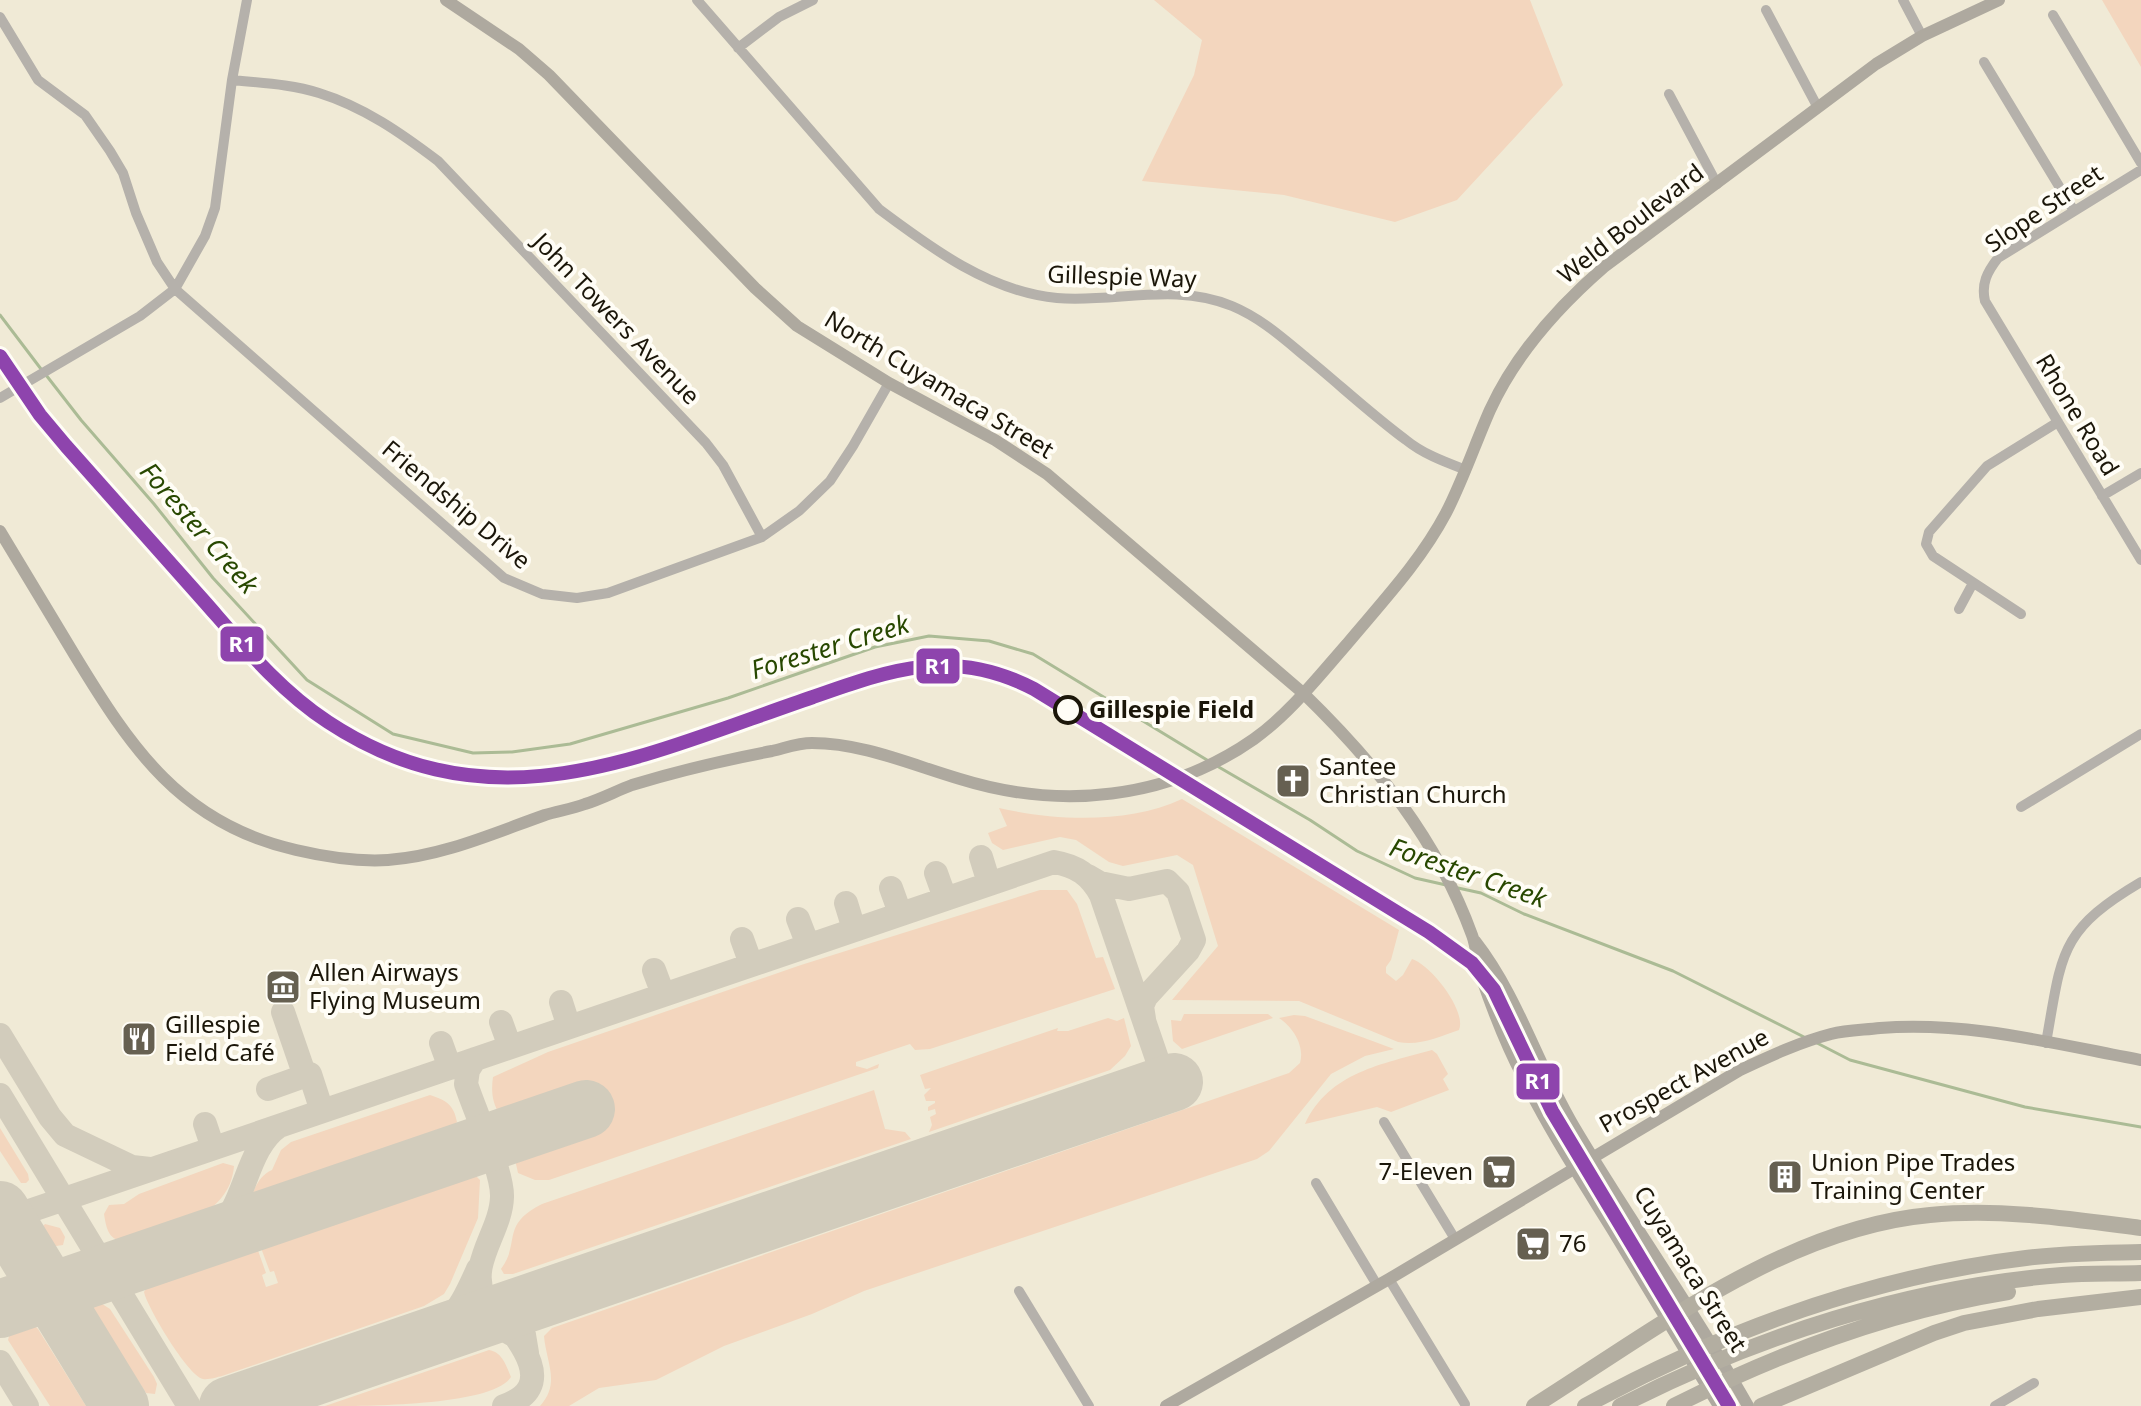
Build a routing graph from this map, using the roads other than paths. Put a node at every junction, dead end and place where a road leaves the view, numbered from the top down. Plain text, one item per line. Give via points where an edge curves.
1 (247, 0) edge
2 (446, 0) edge
3 (697, 0) edge
4 (813, 0) edge
5 (1903, 0) edge
6 (1999, 0) edge
7 (1766, 10) dead end
8 (2053, 15) dead end
9 (0, 17) edge
10 (1922, 36) junction
11 (738, 48) junction
12 (1984, 62) dead end
13 (232, 80) junction
14 (1669, 94) dead end
15 (1817, 106) junction
16 (2141, 163) edge
17 (2141, 170) edge
18 (1717, 184) junction
19 (2074, 211) junction
20 (175, 289) junction
21 (1983, 290) joint
22 (889, 383) junction
23 (0, 398) edge
24 (2058, 422) junction
25 (1466, 470) junction
26 (2141, 473) edge
27 (2102, 496) junction
28 (0, 531) edge
29 (762, 537) junction
30 (2141, 560) edge
31 (1973, 583) junction
32 (1959, 609) dead end
33 (2021, 614) dead end
34 (1303, 693) junction
35 (2141, 734) edge
36 (2021, 807) dead end
37 (2141, 882) edge
38 (1474, 939) junction
39 (2046, 1043) junction
40 (2141, 1060) edge
41 (1384, 1122) dead end
42 (1593, 1157) junction
43 (1574, 1168) junction
44 (1316, 1183) dead end
45 (2141, 1228) edge
46 (1455, 1239) junction
47 (2141, 1252) edge
48 (2141, 1274) edge
49 (1383, 1282) junction
50 (1019, 1291) dead end
51 (2141, 1297) edge
52 (1689, 1307) junction
53 (1669, 1321) junction
54 (1673, 1371) junction
55 (2034, 1383) dead end
56 (1465, 1404) dead end
57 (1089, 1406) edge
58 (1166, 1406) edge
59 (1534, 1406) edge
60 (1585, 1406) edge
61 (1620, 1406) edge
62 (1674, 1406) edge
63 (1719, 1406) edge
64 (1748, 1406) edge
65 (1761, 1406) edge
66 (1995, 1406) edge

1 - 13 street
2 - 22 main road, North Cuyamaca Street via 549,75 797,326
3 - 11 street, Gillespie Way
4 - 11 street via 779,17
5 - 10 street
6 - 10 main road, Weld Boulevard
7 - 15 street
8 - 16 street
9 - 20 street, Friendship Drive via 38,80 85,115 110,151 157,262
10 - 15 main road, Weld Boulevard
11 - 25 street, Gillespie Way via 879,209 986,278 1059,298 1168,293 1231,306 1276,332 1409,443
12 - 19 street
13 - 20 street via 215,208
13 - 29 street, John Towers Avenue via 319,93 395,129 438,161 706,443
14 - 18 street
15 - 18 main road, Weld Boulevard
17 - 19 street, Slope Street
18 - 25 main road, Weld Boulevard via 1604,267 1543,327 1492,405
19 - 21 street, Slope Street via 1998,258 1987,271
20 - 23 street via 140,316
20 - 29 street, Friendship Drive via 504,578 521,586 577,598 608,593
21 - 24 street, Rhone Road
22 - 29 street via 830,481
22 - 34 main road, North Cuyamaca Street via 1047,474
24 - 27 street, Rhone Road
24 - 31 street via 1987,466 1929,532 1926,544 1933,556
25 - 34 main road, Weld Boulevard via 1420,555
26 - 27 street
27 - 30 street, Rhone Road
28 - 34 main road, Weld Boulevard via 116,723 144,760 200,809 233,829 319,856 388,860 446,850 628,787 805,742 891,757 1036,796 1109,795 1186,775 1234,752 1276,722
31 - 32 street
31 - 33 street
34 - 38 main road, North Cuyamaca Street via 1404,805 1443,867
35 - 36 street
37 - 39 street via 2109,901 2070,942 2060,965
38 - 42 main road, North Cuyamaca Street via 1491,961
38 - 43 main road, North Cuyamaca Street via 1497,1021
39 - 40 main road, Prospect Avenue
39 - 42 main road, Prospect Avenue via 1922,1025 1825,1036 1740,1070
41 - 46 street
42 - 43 main road, Prospect Avenue
42 - 52 main road, Cuyamaca Street
43 - 46 main road, Prospect Avenue
43 - 53 main road, Cuyamaca Street
44 - 49 street
45 - 52 highway via 2037,1214 1972,1212 1901,1219 1821,1242
46 - 49 main road, Prospect Avenue
47 - 54 highway via 2027,1258 1889,1282 1724,1341
48 - 54 highway via 2063,1275 1913,1298
48 - 62 highway via 1918,1311 1824,1341
49 - 56 street
49 - 58 main road, Prospect Avenue
50 - 57 street
51 - 65 highway via 1964,1323
52 - 53 highway
52 - 64 main road, Cuyamaca Street
53 - 59 highway
53 - 63 main road, Cuyamaca Street
54 - 60 highway
54 - 61 highway
55 - 66 street

